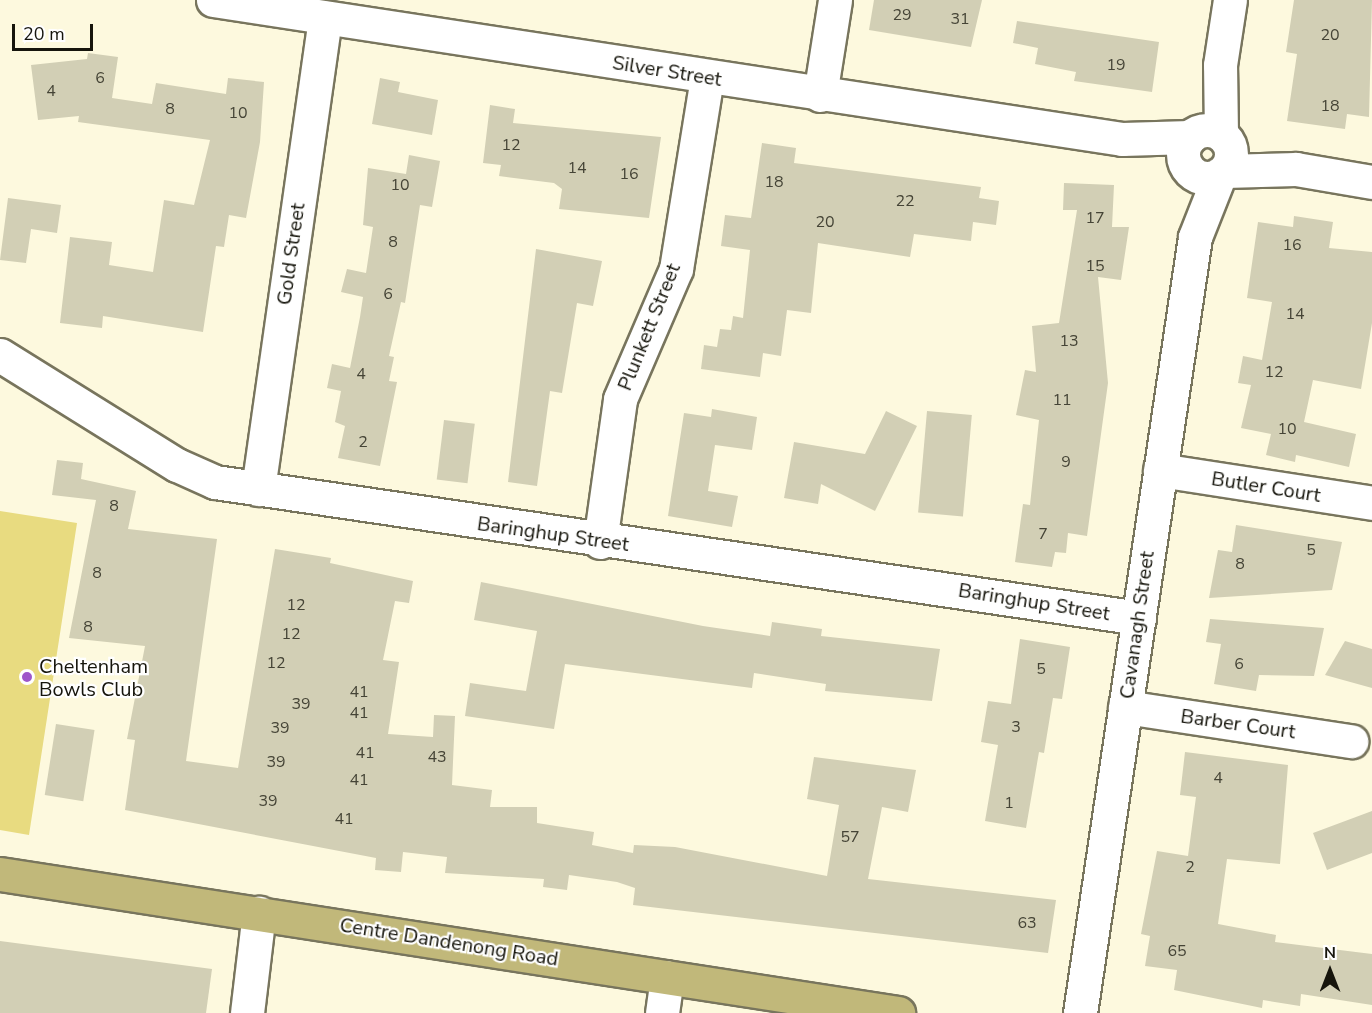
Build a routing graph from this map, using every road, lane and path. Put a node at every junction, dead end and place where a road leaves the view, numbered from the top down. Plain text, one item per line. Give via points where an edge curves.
1 (213, 0) edge
2 (834, 0) edge
3 (1230, 0) edge
4 (325, 18) junction
5 (707, 77) junction
6 (820, 95) junction
7 (1207, 153) junction
8 (1372, 182) edge
9 (0, 355) edge
10 (1160, 470) junction
11 (258, 489) junction
12 (1372, 503) edge
13 (600, 542) junction
14 (1138, 618) junction
15 (1125, 707) junction
16 (1351, 741) dead end
17 (0, 874) edge
18 (259, 913) junction
19 (667, 977) junction
20 (247, 1013) edge
21 (662, 1013) edge
22 (898, 1013) edge
23 (1080, 1013) edge

1 - 4 street, Silver Street
2 - 6 street
3 - 7 street, Cavanagh Street
4 - 5 street, Silver Street
4 - 11 street, Gold Street
5 - 6 street, Silver Street
5 - 13 street, Plunkett Street via 676,269 620,399
6 - 7 street, Silver Street
7 - 8 street, Silver Street
7 - 10 street, Cavanagh Street
9 - 11 street, Baringhup Street via 187,471
10 - 12 street, Butler Court
10 - 14 street, Cavanagh Street
11 - 13 street, Baringhup Street
13 - 14 street, Baringhup Street
14 - 15 street, Cavanagh Street
15 - 16 street, Barber Court
15 - 23 street, Cavanagh Street
17 - 18 main road, Centre Dandenong Road
18 - 19 main road, Centre Dandenong Road
18 - 20 street
19 - 21 street
19 - 22 main road, Centre Dandenong Road

